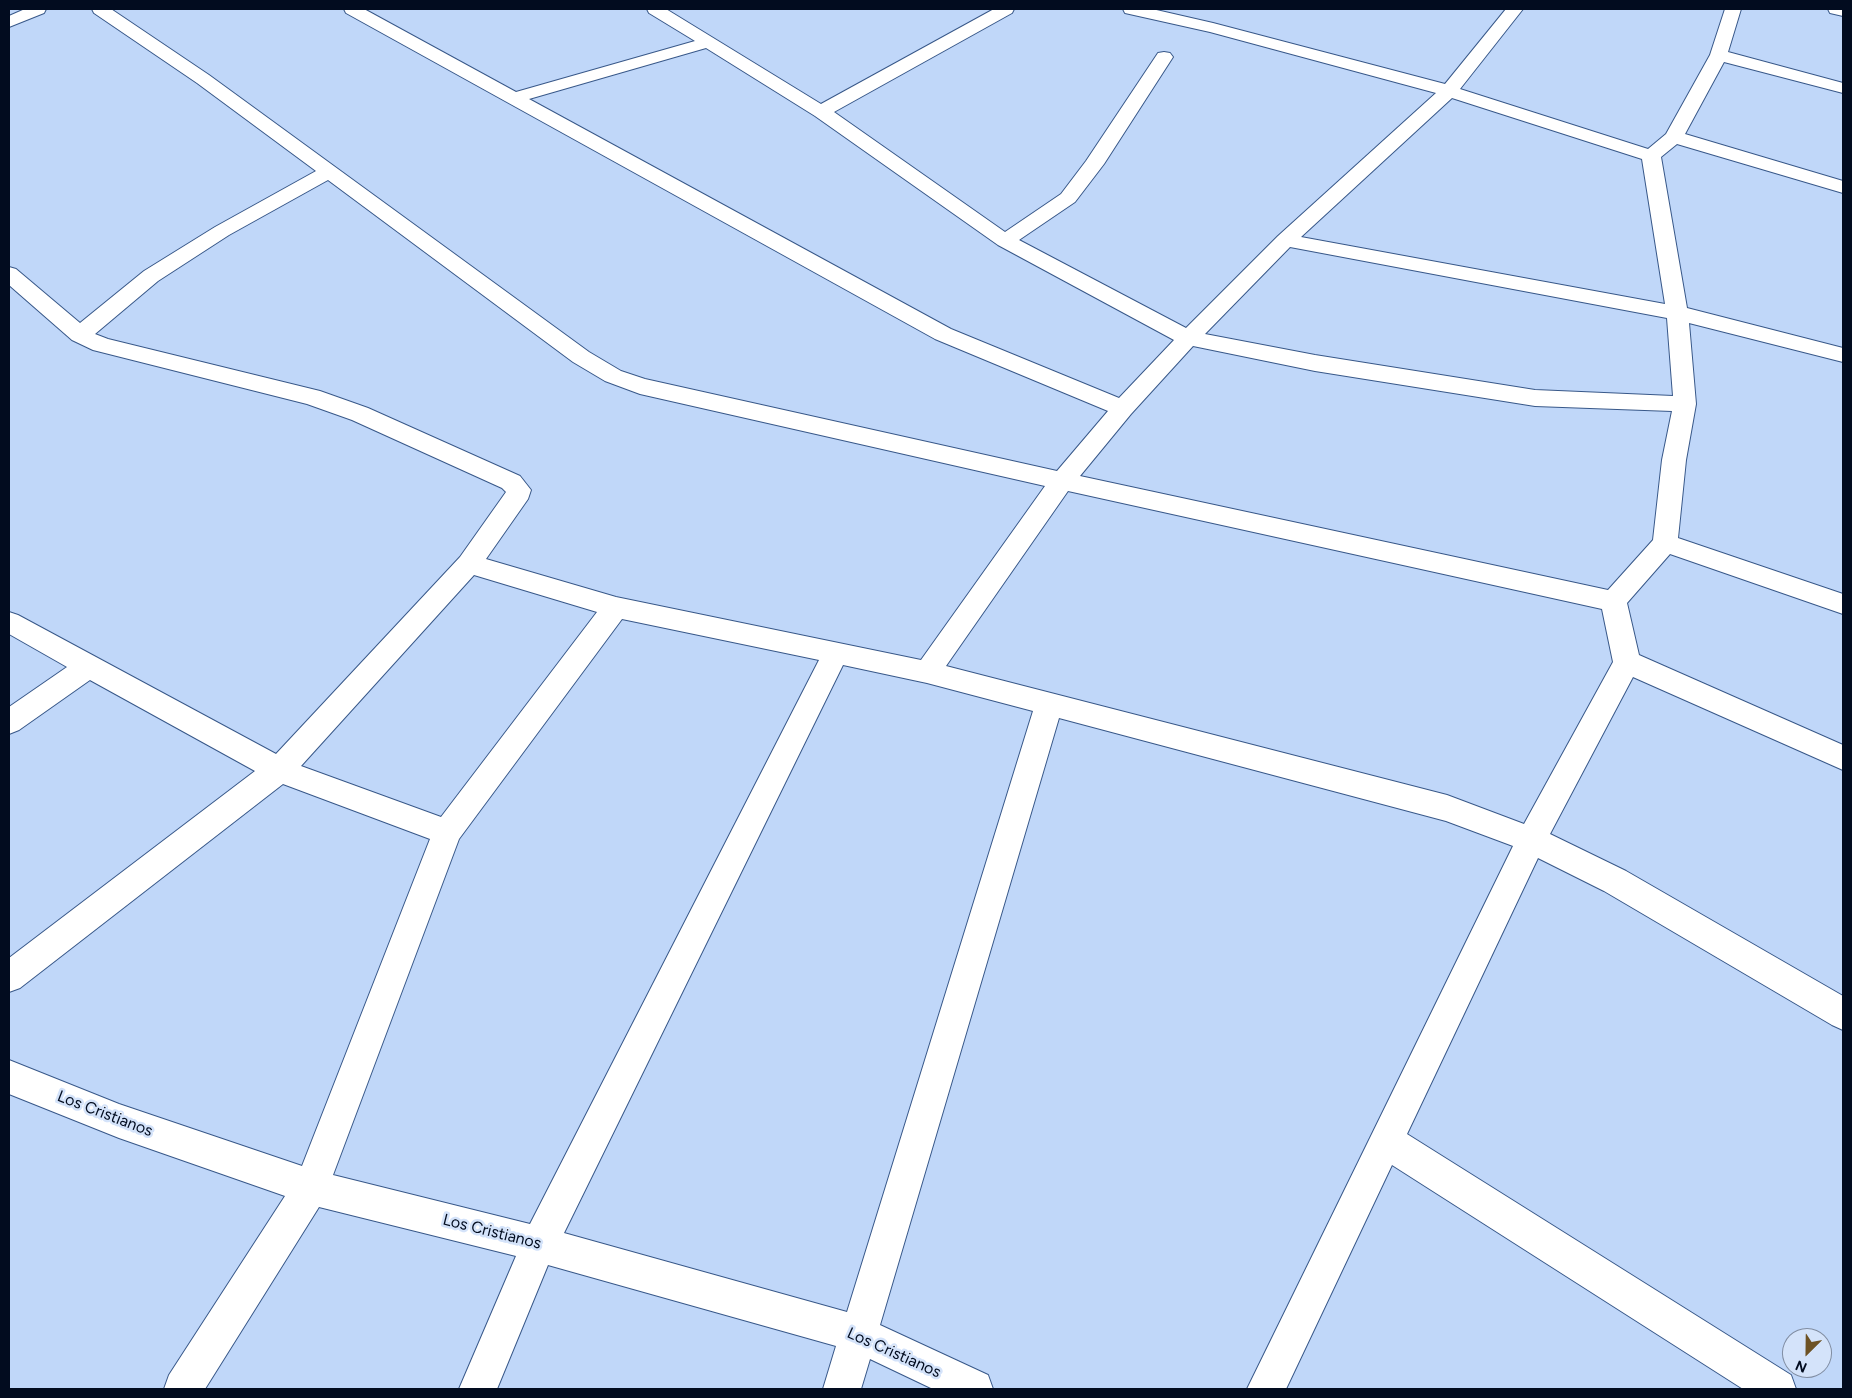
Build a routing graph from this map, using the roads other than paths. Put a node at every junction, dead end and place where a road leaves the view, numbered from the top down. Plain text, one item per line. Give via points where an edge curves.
1 (38, 9) edge
2 (100, 9) edge
3 (655, 9) edge
4 (1006, 9) edge
5 (1130, 9) edge
6 (1514, 9) edge
7 (1733, 9) edge
8 (1836, 9) edge
9 (359, 10) edge
10 (1843, 10) edge
11 (9, 22) edge
12 (710, 42) junction
13 (1719, 54) junction
14 (1164, 57) dead end
15 (1843, 88) edge
16 (1449, 91) junction
17 (514, 98) junction
18 (821, 112) junction
19 (1674, 137) junction
20 (1651, 156) junction
21 (329, 172) junction
22 (1843, 188) edge
23 (1285, 240) junction
24 (1005, 241) junction
25 (9, 274) edge
26 (1677, 313) junction
27 (80, 335) junction
28 (1188, 338) junction
29 (1843, 355) edge
30 (1685, 404) junction
31 (1124, 408) junction
32 (1062, 481) junction
33 (1665, 543) junction
34 (469, 564) junction
35 (1613, 601) junction
36 (1843, 604) edge
37 (616, 607) junction
38 (9, 622) edge
39 (836, 653) junction
40 (1627, 662) junction
41 (88, 666) junction
42 (926, 672) junction
43 (1049, 704) junction
44 (9, 722) edge
45 (1843, 758) edge
46 (279, 770) junction
47 (447, 832) junction
48 (1531, 840) junction
49 (9, 977) edge
50 (1843, 1014) edge
51 (9, 1077) edge
52 (1386, 1141) junction
53 (311, 1187) junction
54 (539, 1244) junction
55 (858, 1334) junction
56 (184, 1389) edge
57 (478, 1389) edge
58 (842, 1389) edge
59 (974, 1389) edge
60 (1266, 1389) edge
61 (1777, 1389) edge

1 - 11 street
2 - 21 street via 203,79
3 - 12 street
4 - 18 street
5 - 16 street via 1218,21
6 - 16 street
7 - 13 street
8 - 10 street
9 - 17 street
12 - 17 street
12 - 18 street
13 - 15 street
13 - 19 street
14 - 24 street via 1068,198
16 - 20 street
16 - 23 street
17 - 31 street via 943,334
18 - 24 street
19 - 20 street
19 - 22 street
20 - 26 street
21 - 27 street via 222,231 151,276
21 - 32 street via 581,358 613,376 640,386
23 - 26 street
23 - 28 street
24 - 28 street
25 - 27 street
26 - 29 street
26 - 30 street
27 - 34 street via 101,346 312,397 360,414 511,482 519,490 516,499
28 - 30 street via 1314,363 1535,398
28 - 31 street
30 - 33 street via 1674,460
31 - 32 street
32 - 35 street
32 - 42 street
33 - 35 street
33 - 36 street
34 - 37 street
34 - 46 street
35 - 40 street
37 - 39 street
37 - 47 street
38 - 41 street
39 - 42 street
39 - 54 street
40 - 45 street
40 - 48 street
41 - 44 street
41 - 46 street
42 - 43 street
43 - 48 street via 1447,808
43 - 55 street
46 - 47 street
46 - 49 street
47 - 53 street
48 - 50 street via 1615,881
48 - 52 street
51 - 53 street, Los Cristianos via 119,1121
52 - 60 street
52 - 61 street
53 - 54 street, Los Cristianos
53 - 56 street
54 - 55 street, Los Cristianos
54 - 57 street
55 - 58 street
55 - 59 street, Los Cristianos

